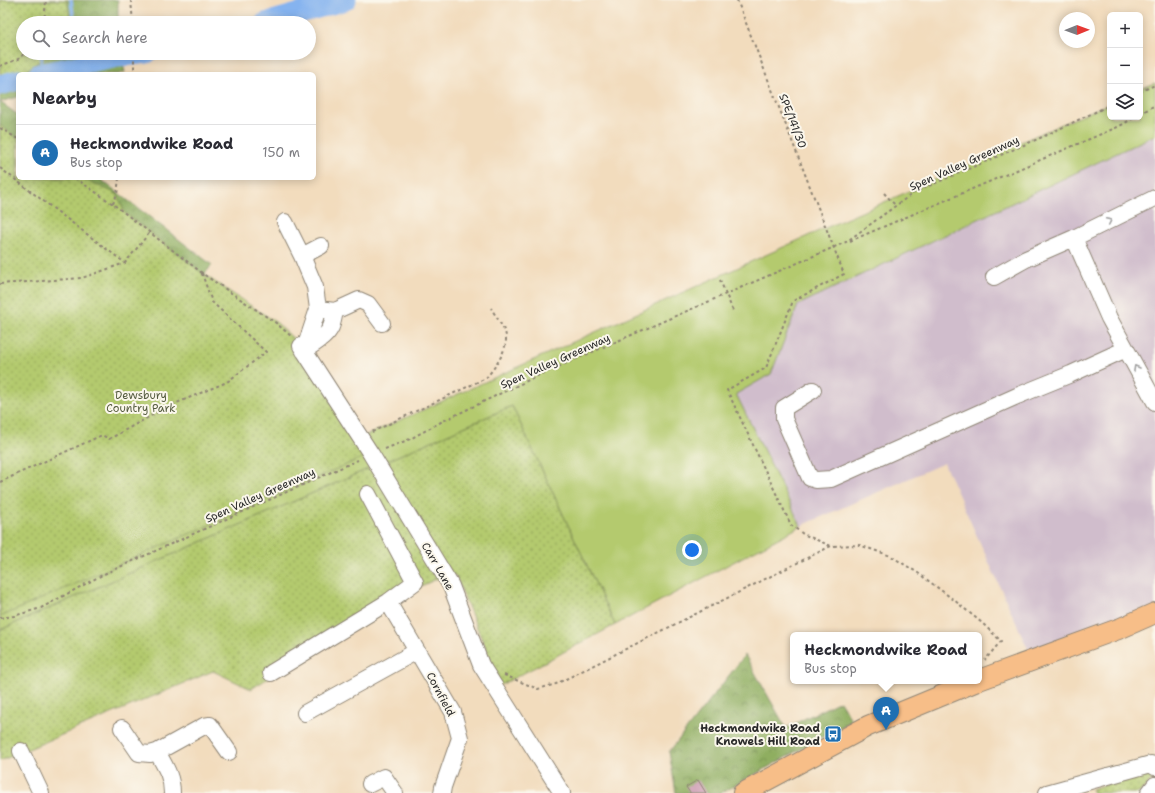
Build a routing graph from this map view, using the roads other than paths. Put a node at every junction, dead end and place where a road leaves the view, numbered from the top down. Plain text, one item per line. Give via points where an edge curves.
1 (1155, 198) edge
2 (285, 222) dead end
3 (1074, 238) junction
4 (321, 246) dead end
5 (302, 256) junction
6 (994, 276) dead end
7 (318, 309) junction
8 (335, 311) junction
9 (382, 322) dead end
10 (303, 349) junction
11 (1126, 349) junction
12 (813, 390) dead end
13 (1155, 402) edge
14 (368, 494) dead end
15 (388, 602) junction
16 (1155, 613) edge
17 (417, 651) junction
18 (271, 673) dead end
19 (982, 673) edge
20 (958, 684) edge
21 (305, 713) dead end
22 (122, 728) dead end
23 (21, 751) dead end
24 (157, 752) junction
25 (228, 752) dead end
26 (1155, 767) edge
27 (370, 784) dead end
28 (1155, 785) edge
29 (766, 786) edge
30 (41, 793) edge
31 (172, 793) edge
32 (395, 793) edge
33 (442, 793) edge
34 (562, 793) edge
35 (743, 793) edge
36 (1047, 793) edge
37 (1149, 793) edge

3 -> 1 street
2 - 5 street
3 - 6 street
3 - 11 street via 1109,318
4 - 5 street
5 - 7 street via 315,287
7 - 8 street
7 - 10 street
8 - 9 street via 360,300 368,304
8 - 10 street via 327,332
10 - 34 street, Carr Lane via 371,454 451,586 481,665
11 - 12 street via 831,479 810,478 784,419 784,408
13 -> 11 street
14 - 15 street via 415,582
15 - 17 street, Cornfield
15 - 18 street
16 - 19 main road via 1121,628
17 - 21 street
17 - 33 street, Cornfield via 453,712 460,738
20 - 29 main road via 868,726
22 - 24 street via 139,753
23 - 30 street
24 - 25 street via 210,725
24 - 31 street via 168,772
26 - 36 street via 1151,764
27 - 32 street via 384,777
28 - 37 street
29 - 35 main road

